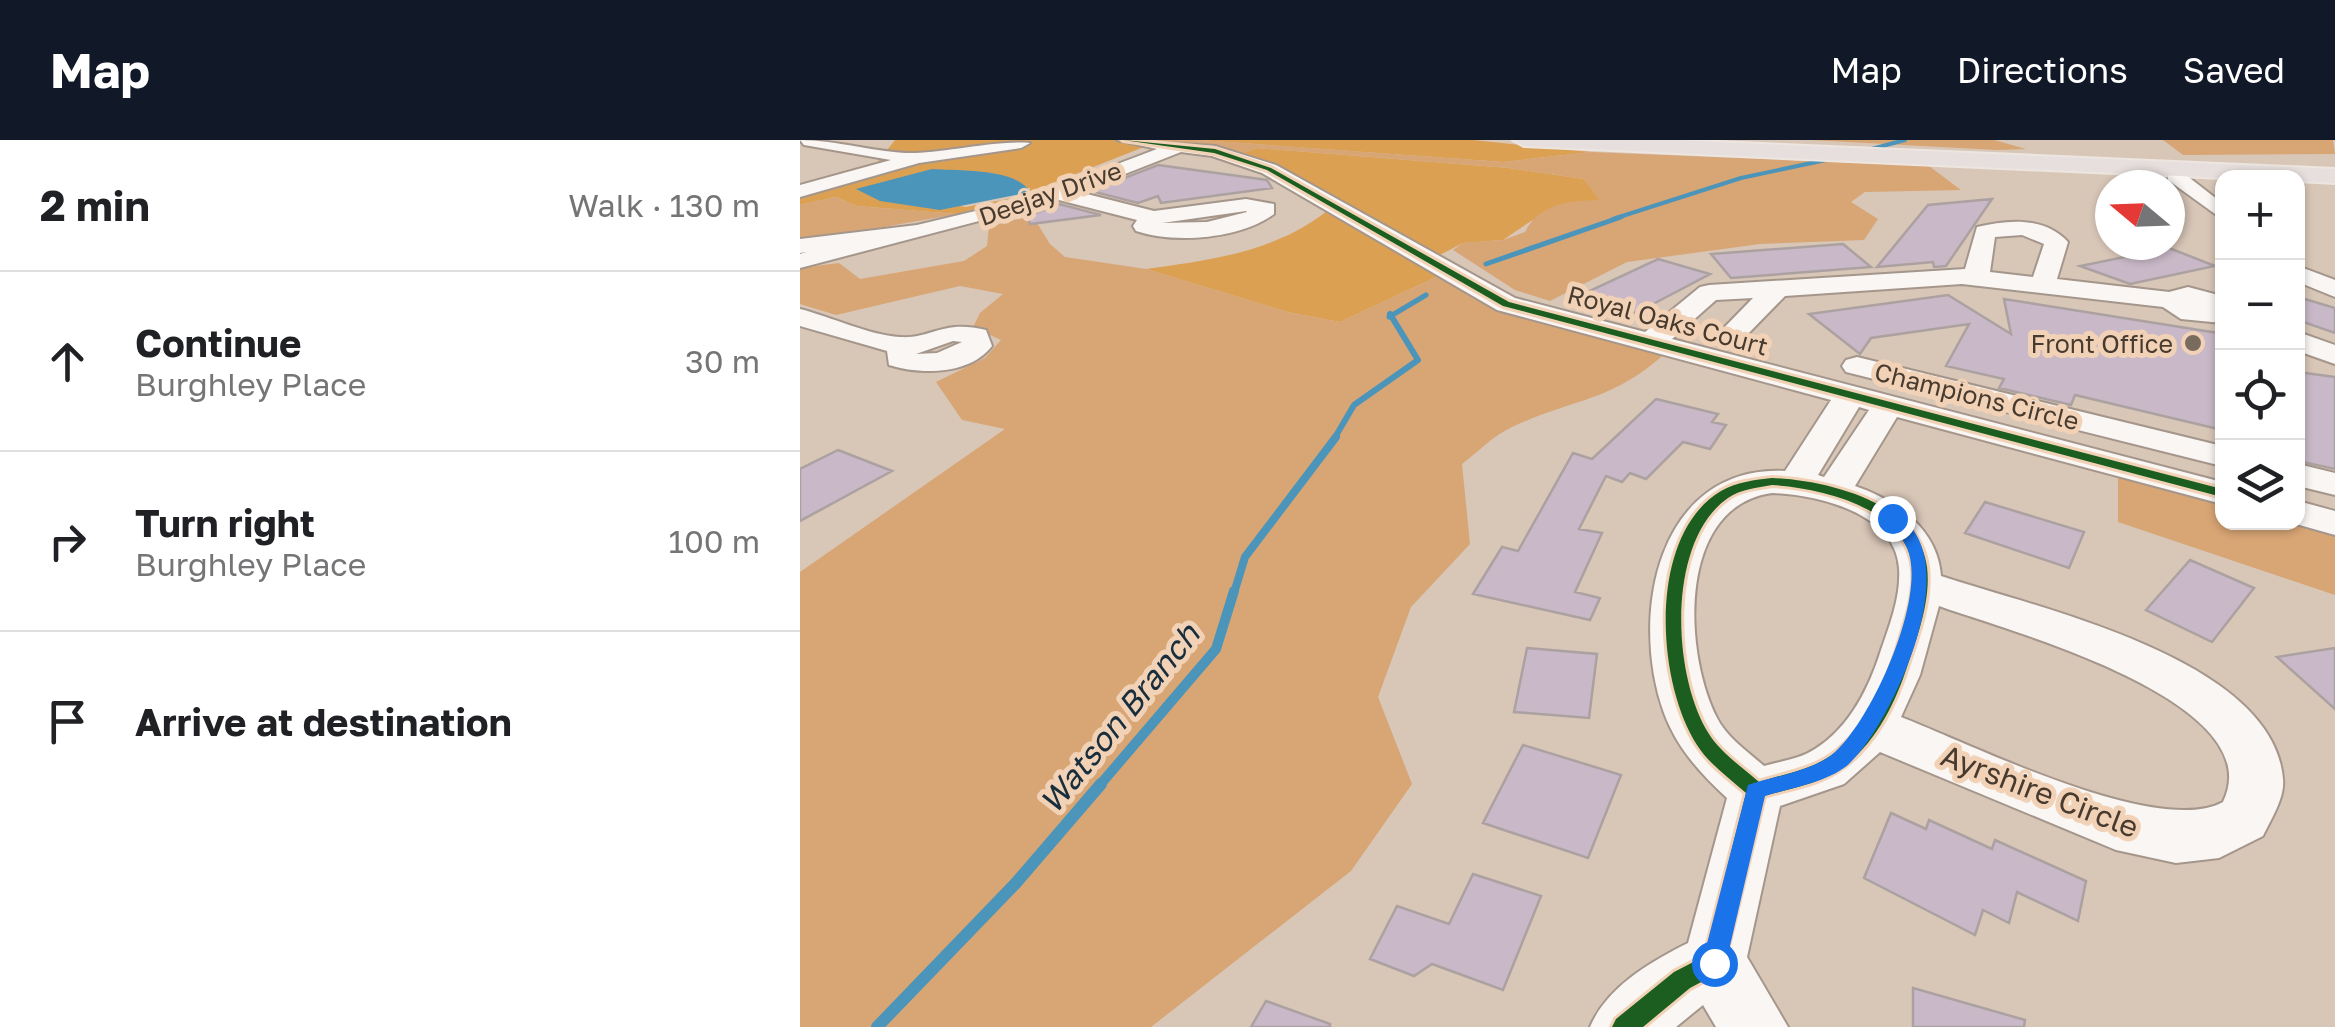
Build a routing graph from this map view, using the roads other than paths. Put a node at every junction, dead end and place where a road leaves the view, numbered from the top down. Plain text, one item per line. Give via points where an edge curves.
1 (804, 140) edge
2 (996, 140) edge
3 (1126, 140) edge
4 (1524, 140) edge
5 (2111, 140) edge
6 (1023, 141) edge
7 (2142, 141) edge
8 (1181, 146) junction
9 (957, 151) junction
10 (917, 158) junction
11 (2147, 170) edge
12 (2166, 170) edge
13 (2167, 170) edge
14 (2185, 172) edge
15 (2335, 176) edge
16 (2185, 184) edge
17 (800, 191) edge
18 (1058, 193) junction
19 (2215, 208) edge
20 (1154, 218) dead end
21 (916, 232) junction
22 (800, 246) edge
23 (800, 261) edge
24 (2305, 277) edge
25 (1976, 278) junction
26 (2043, 285) junction
27 (2335, 289) edge
28 (1777, 290) junction
29 (2211, 300) edge
30 (800, 317) edge
31 (1677, 320) junction
32 (1731, 335) junction
33 (1651, 342) junction
34 (2305, 344) edge
35 (902, 346) dead end
36 (2335, 355) edge
37 (1851, 394) junction
38 (1889, 404) junction
39 (2215, 454) edge
40 (2305, 477) edge
41 (2335, 484) edge
42 (1815, 486) junction
43 (2215, 491) edge
44 (2305, 515) edge
45 (2335, 523) edge
46 (1920, 584) junction
47 (1868, 725) junction
48 (1756, 791) junction
49 (1714, 963) junction
50 (1624, 1027) edge
51 (1754, 1027) edge

1 - 10 street
2 - 9 street
3 - 8 street, Royal Oaks Court
4 - 11 main road
5 - 12 main road
6 - 9 street
7 - 13 main road
8 - 18 street, Deejay Drive
8 - 33 street, Royal Oaks Court via 1269,168 1506,304
9 - 10 street
10 - 17 street
14 - 15 main road
16 - 19 street
18 - 20 street
18 - 21 street, Deejay Drive
21 - 22 street, Deejay Drive
21 - 23 street, Deejay Drive
24 - 27 street
25 - 26 street
25 - 26 street via 1985,232 2036,228 2056,242
25 - 28 street
26 - 29 street
28 - 31 street via 1710,293
28 - 32 street
30 - 35 street
31 - 32 street, Champions Circle
31 - 33 street
32 - 39 street, Champions Circle
33 - 37 street, Royal Oaks Court
34 - 36 street
37 - 38 street, Royal Oaks Court
37 - 42 street
38 - 42 street
38 - 43 street, Royal Oaks Court
40 - 41 street
42 - 46 street via 1892,518 1915,548
42 - 48 street via 1742,487 1710,504 1689,531 1679,571 1674,616 1685,700 1708,745
44 - 45 street
46 - 47 street via 1892,688
46 - 47 street, Ayrshire Circle via 2136,659 2188,685 2227,718 2252,758 2253,799 2243,819 2220,832 2176,838 2116,826
47 - 48 street via 1832,766
48 - 49 street
49 - 50 street
49 - 51 street

